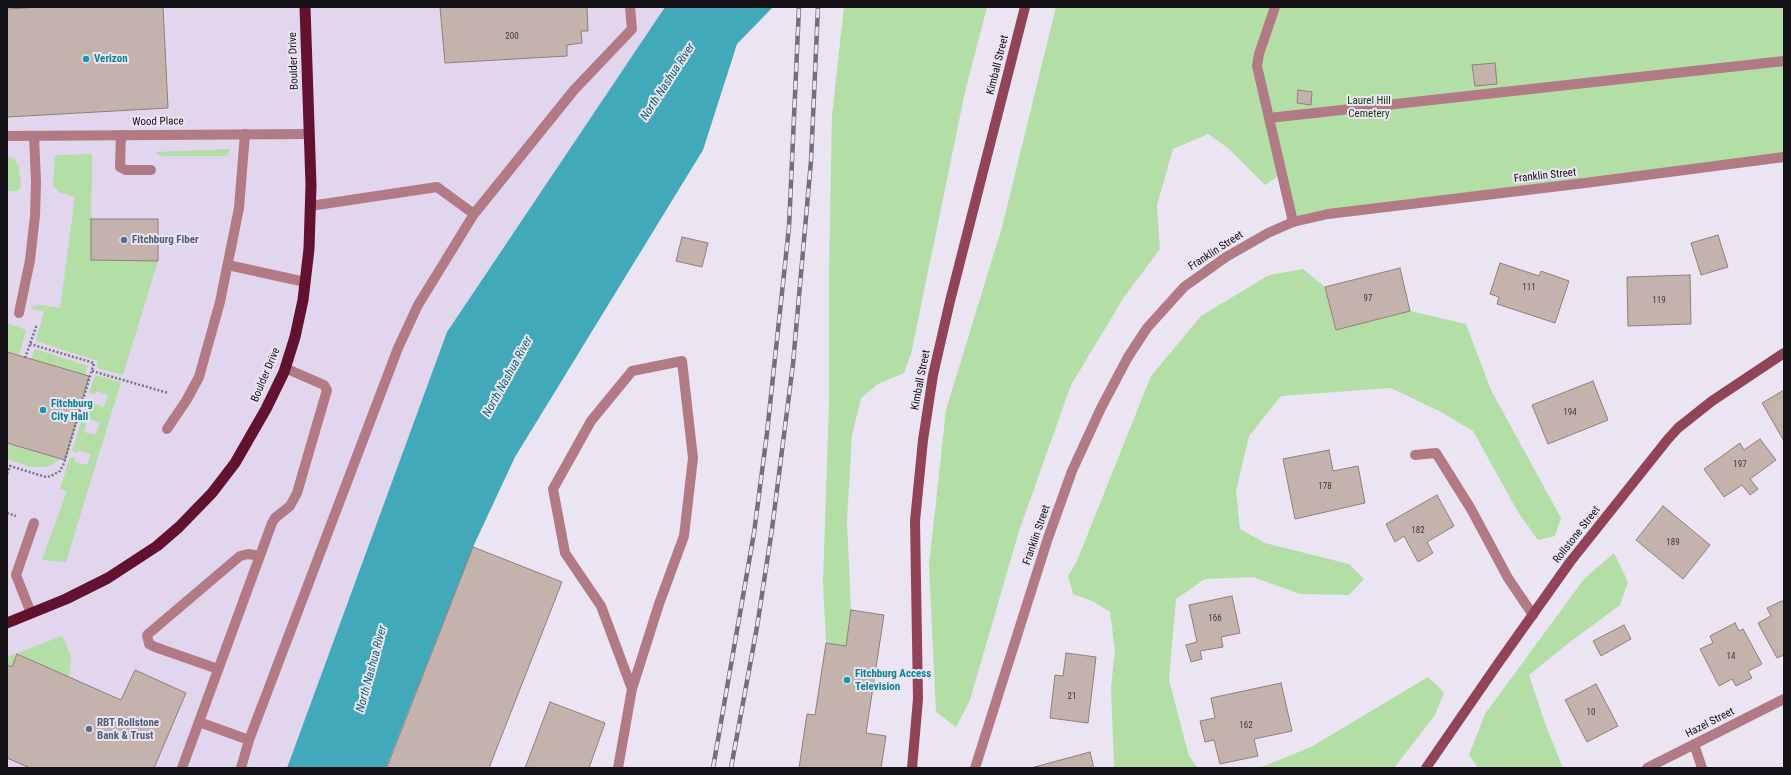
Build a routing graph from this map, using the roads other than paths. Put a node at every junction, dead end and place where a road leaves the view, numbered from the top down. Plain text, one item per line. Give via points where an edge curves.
1 (305, 7) edge
2 (630, 7) edge
3 (1025, 7) edge
4 (1275, 7) edge
5 (1784, 61) edge
6 (1268, 118) junction
7 (245, 134) junction
8 (309, 134) junction
9 (121, 135) junction
10 (7, 136) edge
11 (34, 136) junction
12 (1784, 157) edge
13 (150, 170) dead end
14 (310, 206) junction
15 (474, 214) junction
16 (1293, 222) junction
17 (228, 265) junction
18 (305, 282) junction
19 (19, 313) dead end
20 (1784, 353) edge
21 (285, 368) junction
22 (167, 430) dead end
23 (1416, 456) dead end
24 (34, 523) dead end
25 (260, 556) junction
26 (31, 613) junction
27 (1532, 615) junction
28 (7, 623) edge
29 (218, 669) junction
30 (632, 688) junction
31 (1784, 699) edge
32 (199, 722) junction
33 (249, 740) junction
34 (1694, 744) junction
35 (182, 768) edge
36 (241, 768) edge
37 (618, 768) edge
38 (912, 768) edge
39 (975, 768) edge
40 (1426, 768) edge
41 (1647, 768) edge
42 (1702, 768) edge

1 - 8 highway, Boulder Drive
2 - 15 street via 632,29 574,90
3 - 38 main road, Kimball Street via 950,301 922,440 915,521 918,699
4 - 6 street via 1257,66
5 - 6 street
6 - 16 street
7 - 8 street, Wood Place
7 - 9 street, Wood Place
7 - 17 street via 239,208
8 - 14 highway, Boulder Drive
9 - 11 street, Wood Place
9 - 13 street via 120,167 126,170
10 - 11 street, Wood Place
11 - 19 street via 35,216 30,260
12 - 16 street, Franklin Street via 1379,207
14 - 15 street via 437,187
14 - 18 highway, Boulder Drive
15 - 33 street via 418,305 398,348
16 - 39 street, Franklin Street via 1245,246 1184,287 1147,328 1128,357 1072,471 1048,538
17 - 18 street
17 - 22 street via 199,377
18 - 21 highway, Boulder Drive via 295,337
20 - 27 main road, Rollstone Street via 1712,400 1678,428 1570,562
21 - 25 street via 324,385 327,390 297,493 290,506 272,523
21 - 26 highway, Boulder Drive via 266,409 235,463 212,493 179,527 157,546 108,578
23 - 27 street via 1436,453
24 - 26 street via 16,574
25 - 29 street
25 - 29 street via 240,556 147,635 149,644 155,647
26 - 28 highway, Boulder Drive
27 - 40 main road, Rollstone Street
29 - 32 street
30 - 30 street via 601,606 565,553 553,489 591,421 632,371 682,360 693,458 684,536
30 - 37 street
31 - 34 street, Hazel Street
32 - 33 street
32 - 35 street
33 - 36 street
34 - 41 street, Hazel Street
34 - 42 street

